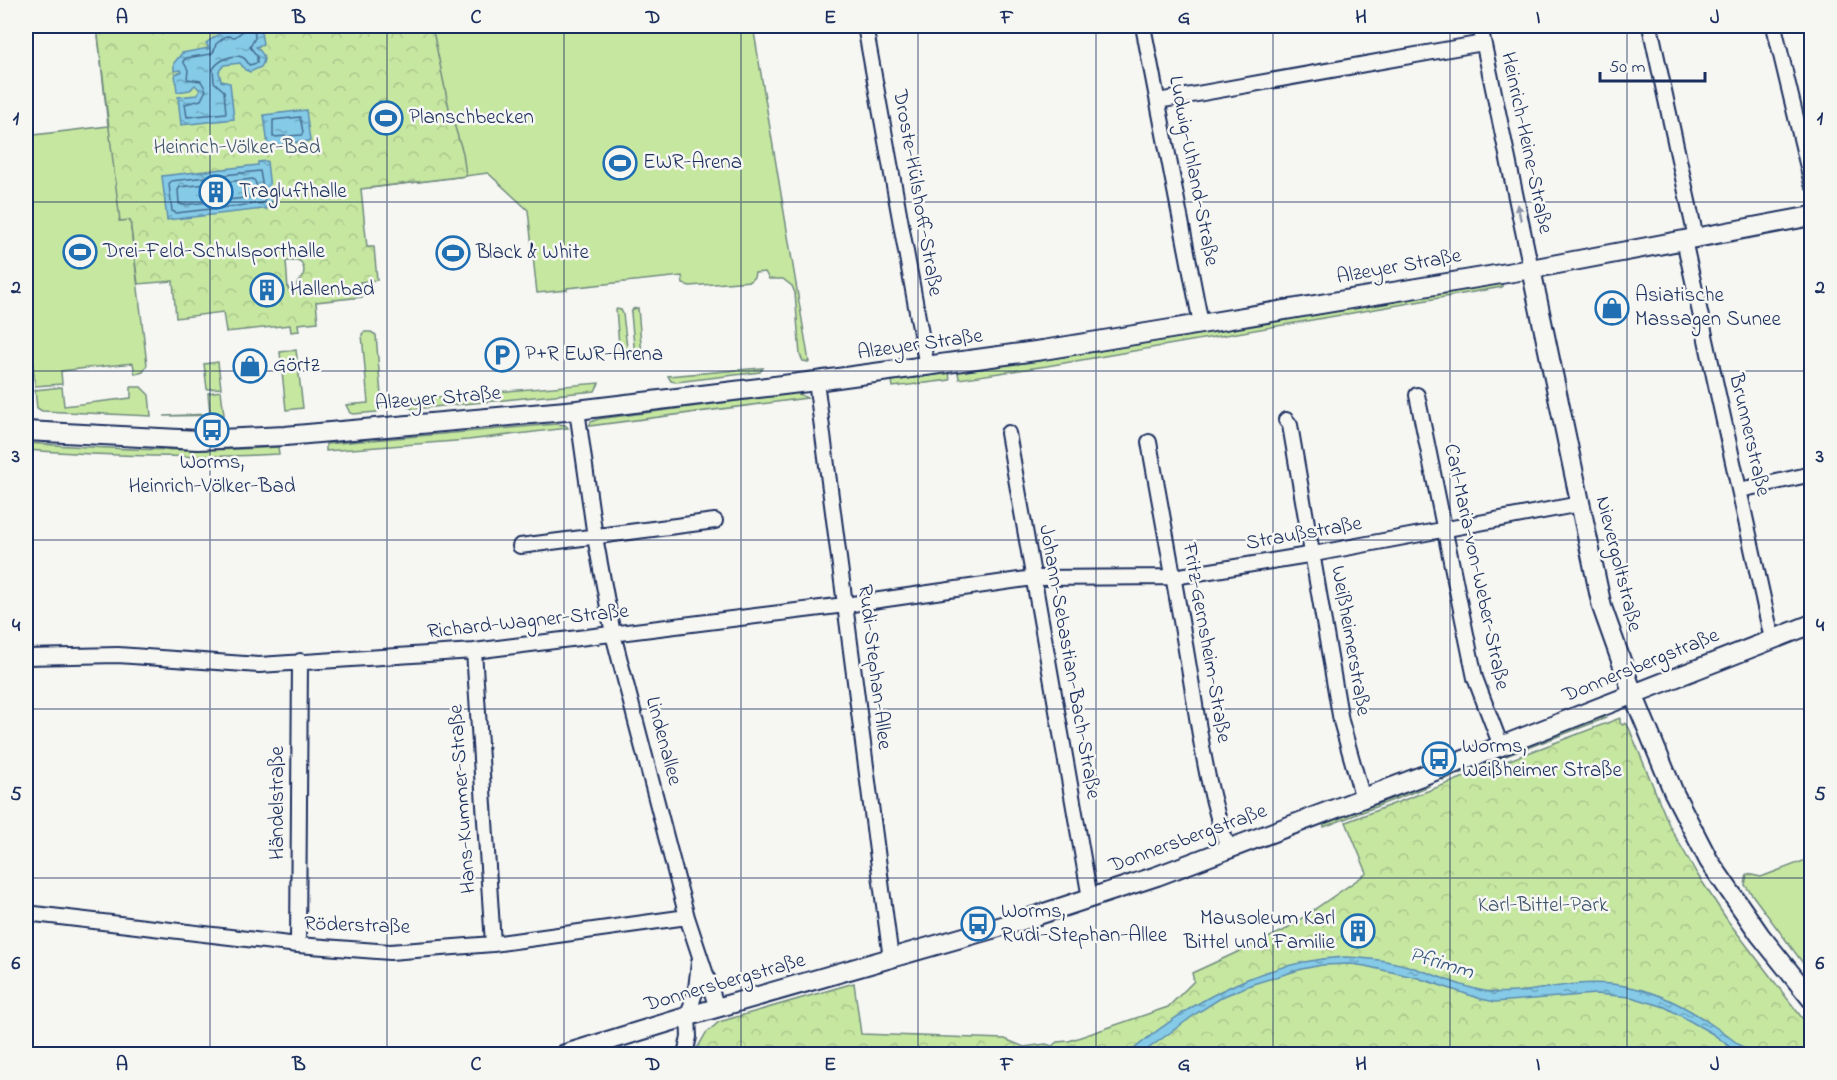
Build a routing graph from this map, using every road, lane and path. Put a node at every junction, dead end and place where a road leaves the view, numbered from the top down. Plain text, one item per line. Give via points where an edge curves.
1 (865, 26) edge
2 (1143, 26) edge
3 (1480, 26) edge
4 (1650, 26) edge
5 (1774, 26) edge
6 (1483, 43) junction
7 (1158, 101) junction
8 (1812, 184) edge
9 (1812, 216) edge
10 (1690, 239) junction
11 (1531, 269) junction
12 (1201, 324) junction
13 (927, 367) junction
14 (816, 381) junction
15 (1417, 395) dead end
16 (577, 410) junction
17 (1286, 420) dead end
18 (26, 431) edge
19 (1008, 433) dead end
20 (1149, 442) dead end
21 (1812, 474) edge
22 (1740, 490) junction
23 (1580, 504) junction
24 (715, 521) dead end
25 (1445, 529) junction
26 (595, 537) junction
27 (520, 546) dead end
28 (1314, 554) junction
29 (1174, 577) junction
30 (1033, 578) junction
31 (845, 605) junction
32 (1812, 624) edge
33 (613, 634) junction
34 (1772, 639) junction
35 (474, 651) junction
36 (26, 657) edge
37 (300, 661) junction
38 (1633, 694) junction
39 (1501, 746) junction
40 (1363, 799) junction
41 (1229, 850) junction
42 (1090, 898) junction
43 (26, 913) edge
44 (687, 917) junction
45 (493, 944) junction
46 (298, 945) junction
47 (699, 953) junction
48 (891, 959) junction
49 (1812, 1000) edge
50 (717, 1008) junction
51 (688, 1016) junction
52 (565, 1054) edge
53 (685, 1054) edge

1 - 13 street, Droste-Hülshoff-Straße
2 - 7 street, Ludwig-Uhland-Straße
3 - 6 street, Heinrich-Heine-Straße
4 - 10 street, Brunnerstraße
5 - 8 street
6 - 7 street
11 -> 6 street, Heinrich-Heine-Straße
7 - 12 street, Ludwig-Uhland-Straße
9 - 10 street, Alzeyer Straße
10 - 11 street, Alzeyer Straße
10 - 22 street, Brunnerstraße
11 - 12 street, Alzeyer Straße
11 - 23 street, Nievergoltstraße
12 - 13 street, Alzeyer Straße
13 - 14 street, Alzeyer Straße
14 - 16 street, Alzeyer Straße
14 - 31 street, Rudi-Stephan-Allee
15 - 25 street, Carl-Maria-von-Weber-Straße
16 - 18 street, Alzeyer Straße via 198,440
16 - 26 street, Lindenallee
17 - 28 street, Weißheimerstraße
19 - 30 street, Johann-Sebastian-Bach-Straße
20 - 29 street, Fritz-Gernsheim-Straße
21 - 22 street
22 - 34 street, Brunnerstraße
23 - 25 street, Straußstraße
23 - 38 street, Nievergoltstraße via 1602,607
24 - 26 street
25 - 28 street, Straußstraße
25 - 39 street, Carl-Maria-von-Weber-Straße via 1475,678
26 - 27 street
26 - 33 street, Lindenallee
28 - 29 street, Straußstraße
28 - 40 street, Weißheimerstraße via 1341,721
29 - 30 street, Straußstraße
29 - 41 street, Fritz-Gernsheim-Straße via 1206,769
30 - 31 street, Richard-Wagner-Straße
30 - 42 street, Johann-Sebastian-Bach-Straße
31 - 33 street, Richard-Wagner-Straße
31 - 48 street, Rudi-Stephan-Allee
32 - 34 street, Donnersbergstraße
33 - 35 street, Richard-Wagner-Straße
33 - 44 street, Lindenallee
34 - 38 street, Donnersbergstraße
35 - 37 street, Richard-Wagner-Straße
35 - 45 street, Hans-Kummer-Straße
36 - 37 street, Richard-Wagner-Straße via 118,655 259,665
37 - 46 street, Händelstraße
38 - 39 street, Donnersbergstraße
38 - 49 street, Nievergoltstraße via 1696,837 1733,897
39 - 40 street, Donnersbergstraße
40 - 41 street, Donnersbergstraße
41 - 42 street, Donnersbergstraße
42 - 48 street, Donnersbergstraße
43 - 46 street, Röderstraße
44 - 45 street, Röderstraße
44 - 47 street, Lindenallee
45 - 46 street, Röderstraße via 390,952
47 - 50 street, Lindenallee
47 - 51 street, Lindenallee via 699,973
48 - 50 street, Donnersbergstraße
50 - 51 street, Donnersbergstraße
51 - 52 street, Donnersbergstraße
51 - 53 street, Lindenallee

